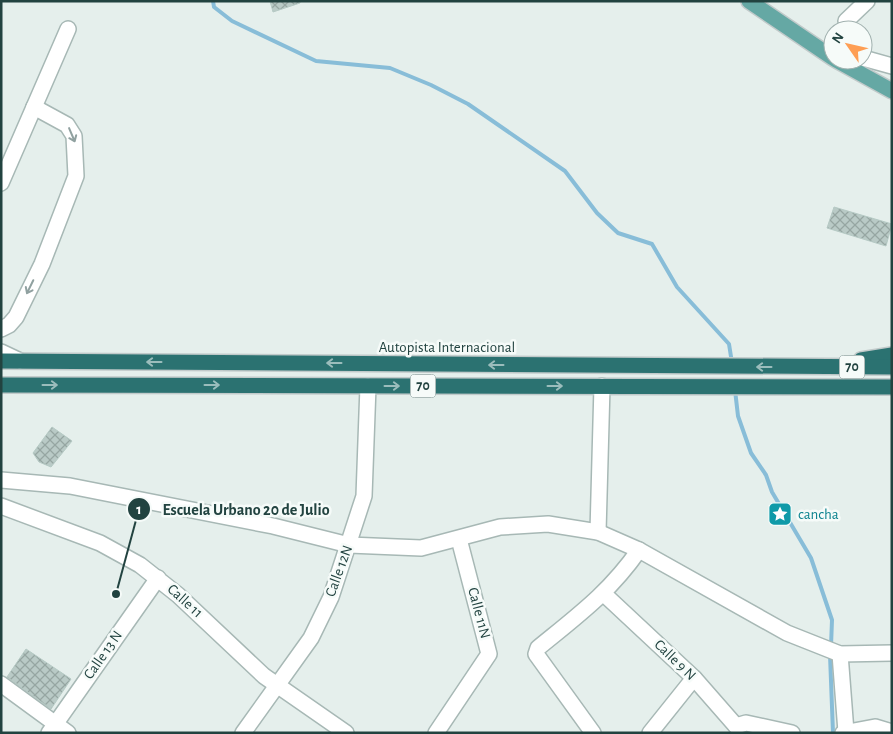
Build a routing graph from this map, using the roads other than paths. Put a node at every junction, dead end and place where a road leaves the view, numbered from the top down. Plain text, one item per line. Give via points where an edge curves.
1 (748, 1) edge
2 (867, 1) edge
3 (847, 20) edge
4 (68, 29) dead end
5 (818, 50) junction
6 (823, 51) edge
7 (823, 53) edge
8 (873, 61) edge
9 (892, 66) edge
10 (854, 70) edge
11 (892, 92) edge
12 (34, 107) junction
13 (1, 183) edge
14 (1, 329) edge
15 (1, 352) edge
16 (892, 355) edge
17 (1, 361) edge
18 (20, 361) junction
19 (892, 367) edge
20 (813, 368) junction
21 (1, 385) edge
22 (368, 386) junction
23 (602, 386) junction
24 (846, 387) junction
25 (892, 387) edge
26 (892, 396) edge
27 (1, 480) edge
28 (1, 506) edge
29 (598, 532) junction
30 (459, 539) junction
31 (349, 545) junction
32 (639, 550) junction
33 (158, 578) junction
34 (604, 594) junction
35 (892, 653) edge
36 (840, 654) junction
37 (694, 678) junction
38 (1, 684) edge
39 (277, 686) junction
40 (52, 728) edge
41 (735, 729) edge
42 (844, 732) edge
43 (892, 732) edge
44 (68, 733) edge
45 (243, 733) edge
46 (346, 733) edge
47 (436, 733) edge
48 (593, 733) edge
49 (650, 733) edge
50 (792, 733) edge

1 - 5 main road
2 - 3 street
4 - 12 street
5 - 6 street
5 - 7 main road
8 - 9 street
10 - 11 main road
12 - 13 street
12 -> 14 street via 67,125 74,136 76,176 45,257 16,317
15 - 18 street
16 - 20 highway
17 - 18 highway, Autopista Internacional / 70
20 -> 18 highway, Autopista Internacional / 70
19 - 20 highway, Autopista Internacional / 70
21 -> 22 highway, 70
22 -> 23 highway, 70
22 - 31 street, Calle 12N via 364,496
23 - 24 highway, 70
23 - 29 street
24 - 25 highway, 70
24 - 26 highway
27 - 31 street via 70,486 273,526
28 - 33 street, Calle 11 via 100,542
29 - 30 street via 548,524 500,526
29 - 32 street
30 - 31 street via 421,548
30 - 47 street, Calle 11N via 489,654
31 - 39 street, Calle 12N via 331,597 311,638
32 - 34 street
32 - 36 street via 787,633
33 - 39 street, Calle 11
33 - 40 street, Calle 13 N
34 - 37 street, Calle 9 N
34 - 48 street via 538,648 536,654
35 - 36 street
36 - 42 street
37 - 41 street, Calle 9 N
37 - 49 street
38 - 40 street
39 - 45 street, Calle 12N
39 - 46 street, Calle 11
40 - 44 street
41 - 50 street via 746,723
42 - 43 street via 875,727

